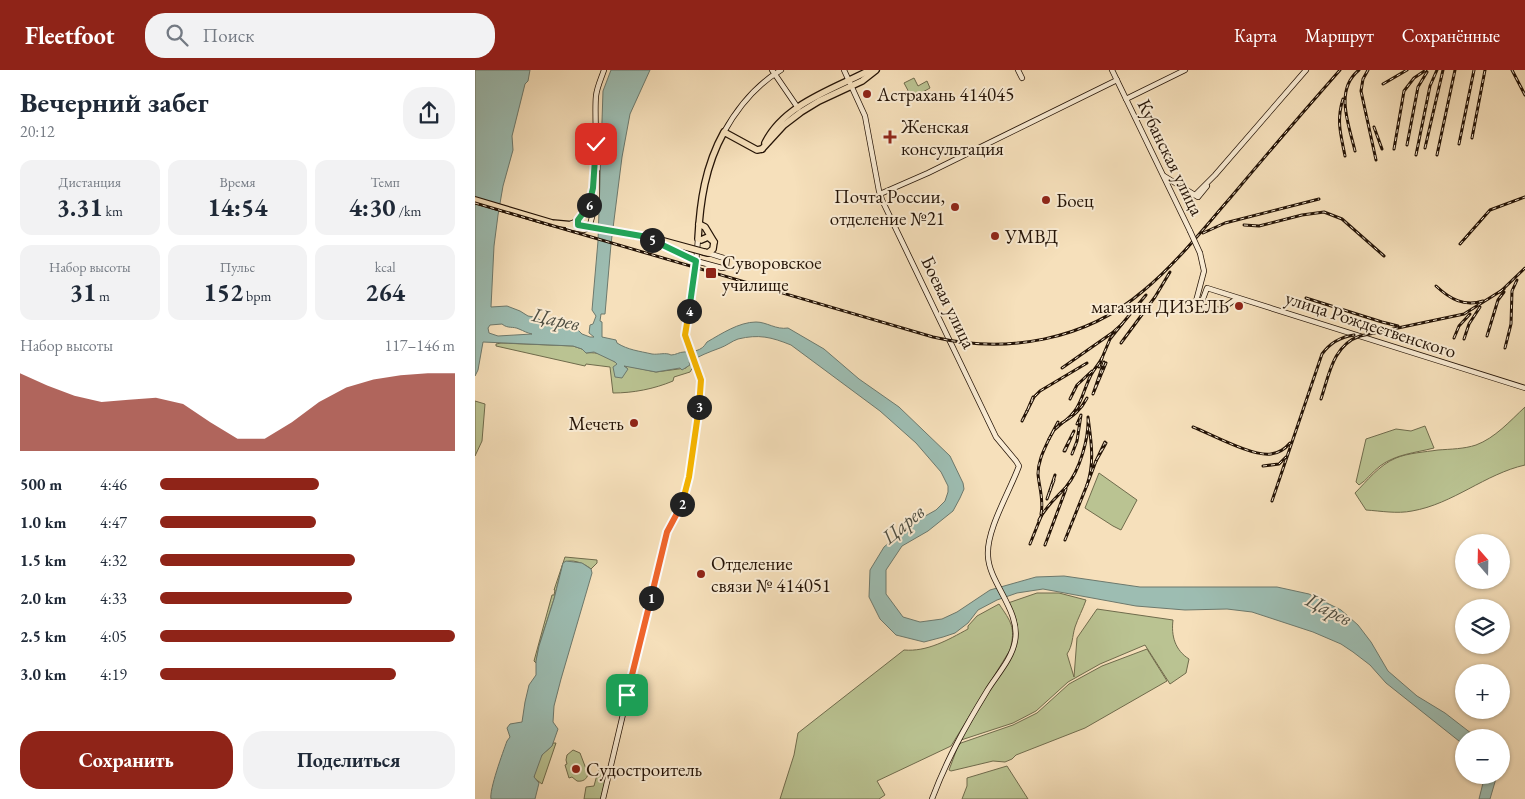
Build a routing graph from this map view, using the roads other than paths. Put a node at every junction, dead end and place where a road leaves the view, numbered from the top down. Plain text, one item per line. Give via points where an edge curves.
1 (604, 70) edge
2 (781, 70) edge
3 (844, 70) edge
4 (870, 70) edge
5 (876, 70) edge
6 (1018, 70) edge
7 (1111, 70) edge
8 (1185, 70) edge
9 (1306, 70) edge
10 (773, 72) edge
11 (864, 76) junction
12 (1022, 78) dead end
13 (1117, 80) junction
14 (851, 84) junction
15 (1126, 99) junction
16 (799, 110) junction
17 (724, 132) junction
18 (596, 160) junction
19 (1163, 175) junction
20 (880, 194) junction
21 (475, 201) edge
22 (579, 218) junction
23 (699, 224) junction
24 (578, 225) junction
25 (568, 226) junction
26 (647, 237) junction
27 (700, 239) junction
28 (714, 242) junction
29 (706, 252) junction
30 (696, 261) junction
31 (1225, 294) junction
32 (1231, 302) junction
33 (1255, 303) junction
34 (1200, 307) junction
35 (1525, 387) edge
36 (603, 799) edge
37 (931, 799) edge

1 - 18 main road via 596,96
2 - 10 main road
3 - 14 main road, Боевая улица
4 - 11 main road
5 - 11 main road
6 - 12 main road
7 - 13 main road, Кубанская улица
8 - 15 main road
9 - 19 main road via 1198,197
10 - 16 main road
10 - 17 main road via 745,100
11 - 14 main road
13 - 15 main road, Кубанская улица
13 - 20 main road
14 - 16 main road
14 - 20 main road, Боевая улица via 865,116
15 - 19 main road, Кубанская улица
16 - 17 main road via 762,149 757,150
17 - 23 main road via 707,172
18 - 22 main road via 590,202
18 - 25 main road via 595,208 587,230
19 - 34 main road, Кубанская улица, bridge via 1200,253 1204,271 1195,306
20 - 37 main road, Боевая улица via 997,437 1018,464 990,538 988,558 1011,612 1016,632 1013,649 960,735
21 - 25 main road
22 - 24 main road
22 - 25 main road
23 - 27 main road
23 - 28 main road via 705,227
24 - 25 main road
24 - 26 main road, bridge
26 - 29 main road, bridge
26 - 30 main road, bridge
27 - 28 main road via 709,238
27 - 30 main road
28 - 29 main road via 713,249
29 - 30 main road via 727,258 726,266 722,268
30 - 36 main road via 685,333 702,384 686,492 663,545
31 - 32 main road via 1231,297
31 - 33 main road, улица Рождественского
31 - 34 main road, улица Рождественского via 1207,288
32 - 33 main road via 1239,299
32 - 34 main road via 1220,310
33 - 35 main road, улица Рождественского

